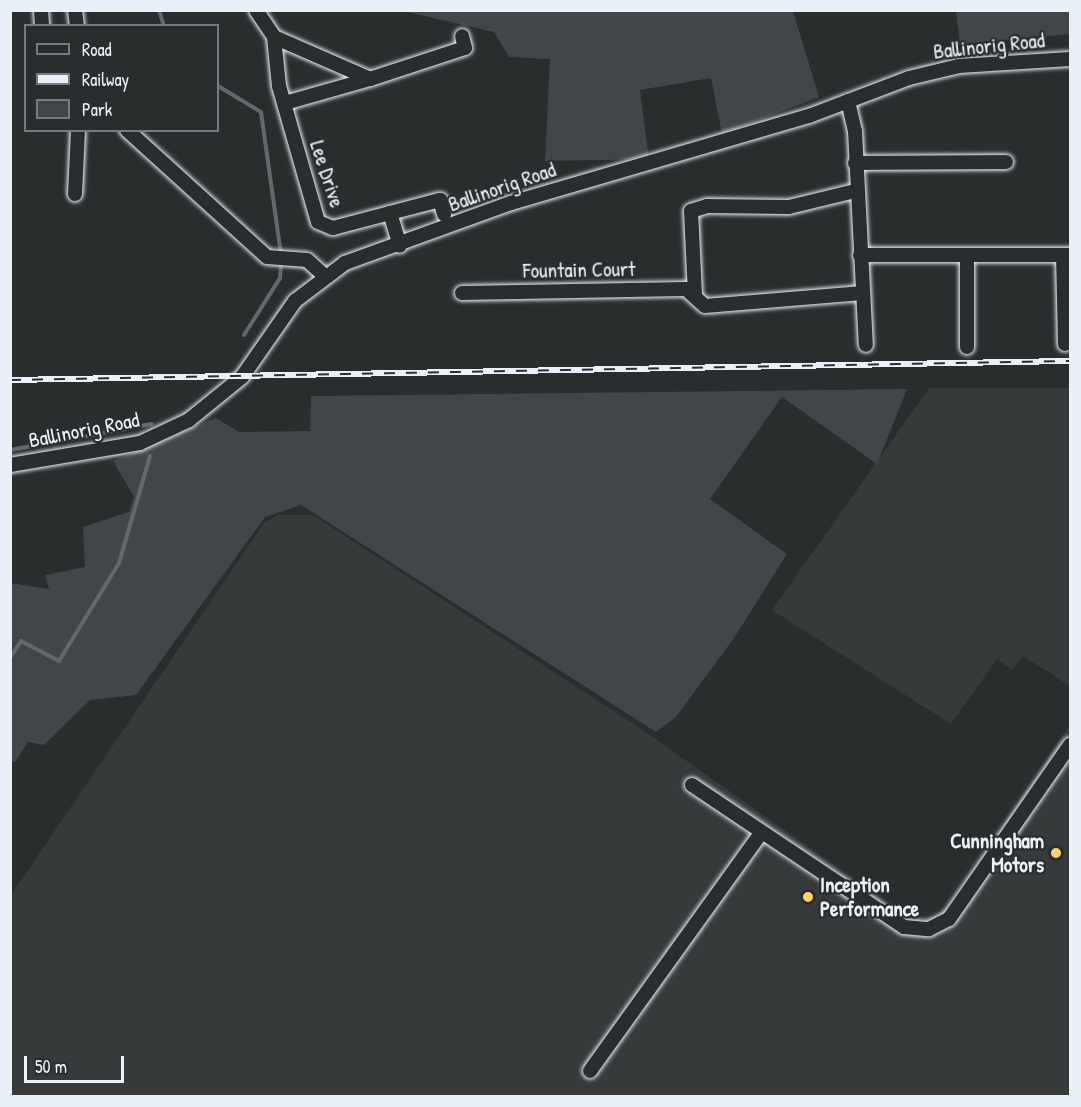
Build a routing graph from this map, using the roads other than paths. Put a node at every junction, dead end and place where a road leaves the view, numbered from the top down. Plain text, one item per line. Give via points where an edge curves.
1 (256, 10) edge
2 (462, 36) dead end
3 (274, 37) junction
4 (1071, 59) edge
5 (370, 79) junction
6 (848, 101) junction
7 (285, 103) junction
8 (78, 132) edge
9 (129, 132) edge
10 (1006, 162) dead end
11 (855, 163) junction
12 (855, 191) junction
13 (75, 194) dead end
14 (390, 213) junction
15 (444, 214) dead end
16 (400, 246) junction
17 (860, 255) junction
18 (967, 255) junction
19 (1067, 255) edge
20 (325, 276) junction
21 (462, 292) dead end
22 (862, 293) junction
23 (695, 295) junction
24 (1065, 344) dead end
25 (866, 345) dead end
26 (967, 347) dead end
27 (10, 465) edge
28 (1071, 745) edge
29 (692, 785) dead end
30 (762, 832) junction
31 (590, 1071) dead end

1 - 3 street, Lee Drive
2 - 5 street via 465,48
3 - 5 street
3 - 7 street, Lee Drive
4 - 6 street, Ballinorig Road via 959,66
5 - 7 street
6 - 11 street
6 - 16 street, Ballinorig Road via 511,203
7 - 14 street, Lee Drive via 318,222 333,228
8 - 13 street
9 - 20 street via 267,257 307,260
10 - 11 street
11 - 12 street
12 - 17 street
12 - 23 street via 789,207 706,206 691,211
14 - 15 street, Lee Drive via 440,200
14 - 16 street
16 - 20 street, Ballinorig Road
17 - 18 street
17 - 22 street
18 - 19 street
18 - 26 street
19 - 24 street
20 - 27 street, Ballinorig Road via 295,301 242,377 189,420 140,443
21 - 23 street, Fountain Court via 686,289
22 - 23 street, Fountain Court via 705,306
22 - 25 street
28 - 30 street via 949,919 928,929 904,927
29 - 30 street
30 - 31 street

